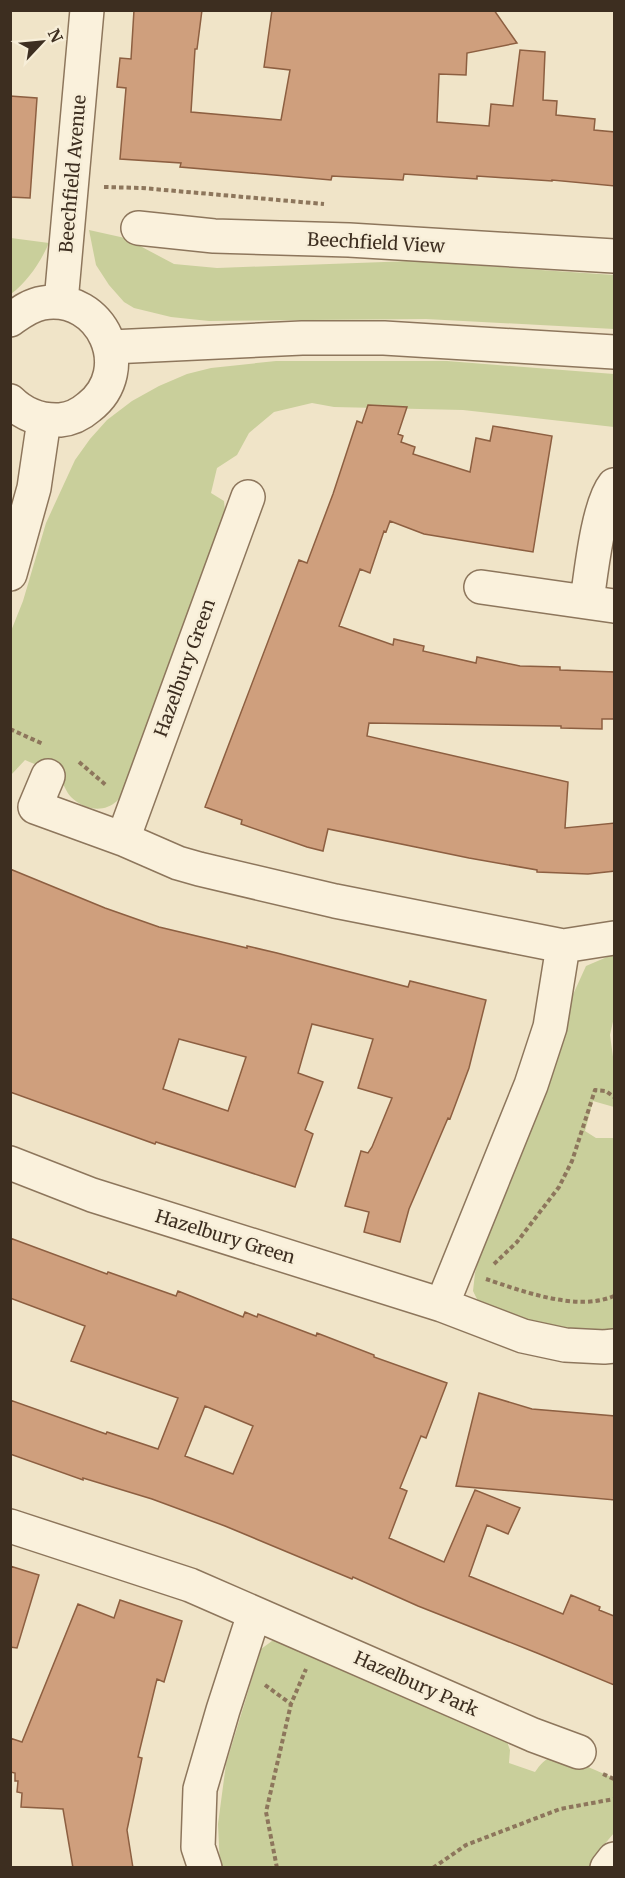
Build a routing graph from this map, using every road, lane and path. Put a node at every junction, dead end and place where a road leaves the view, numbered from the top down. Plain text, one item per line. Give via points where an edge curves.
1 (87, 10) edge
2 (138, 228) dead end
3 (615, 256) edge
4 (61, 302) junction
5 (10, 320) edge
6 (111, 347) junction
7 (615, 352) edge
8 (10, 401) edge
9 (44, 420) junction
10 (615, 485) edge
11 (248, 497) dead end
12 (10, 574) edge
13 (481, 588) dead end
14 (601, 603) edge
15 (48, 776) dead end
16 (123, 839) junction
17 (615, 938) edge
18 (563, 946) junction
19 (615, 1096) edge
20 (10, 1163) edge
21 (466, 1272) junction
22 (615, 1296) edge
23 (442, 1305) junction
24 (615, 1346) edge
25 (10, 1526) edge
26 (254, 1614) junction
27 (318, 1641) junction
28 (579, 1752) dead end
29 (615, 1799) edge
30 (615, 1859) edge
31 (205, 1868) edge
32 (277, 1868) edge
33 (433, 1868) edge
34 (607, 1868) edge

1 - 4 street, Beechfield Avenue
2 - 3 street, Beechfield View via 214,237 350,240
4 - 5 street via 25,309
4 - 6 street via 93,317
6 - 7 street via 384,338
6 - 9 street via 108,385 97,401 64,420
8 - 9 street via 27,414
9 - 12 street via 34,488
10 - 14 street via 602,514
11 - 16 street, Hazelbury Green
13 - 14 street
15 - 16 street via 35,807
16 - 18 street via 198,869 335,901
17 - 18 street
18 - 21 street via 546,1042
19 - 21 path via 595,1090 575,1153 559,1186 517,1242 499,1261
20 - 23 street, Hazelbury Green via 92,1195
21 - 22 path via 555,1299 580,1302
21 - 23 street
23 - 24 street, Hazelbury Green via 523,1336 565,1345
25 - 26 street, Hazelbury Park via 190,1585
26 - 27 street, Hazelbury Park
26 - 31 street via 200,1790 198,1847
27 - 28 street, Hazelbury Park via 528,1748
27 - 32 path via 291,1704 266,1812
29 - 33 path via 560,1809 466,1845
30 - 34 street

